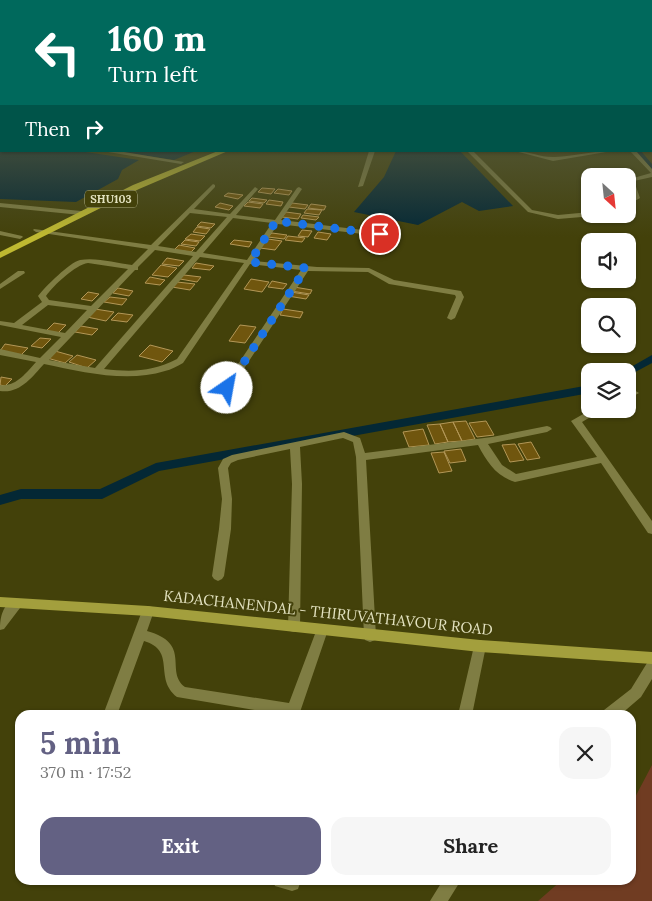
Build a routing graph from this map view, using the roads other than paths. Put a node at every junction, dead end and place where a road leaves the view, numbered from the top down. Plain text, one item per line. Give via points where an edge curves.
1 (119, 153) edge
2 (205, 153) edge
3 (220, 153) edge
4 (371, 153) edge
5 (472, 153) edge
6 (527, 153) edge
7 (595, 153) edge
8 (634, 153) edge
9 (181, 162) junction
10 (652, 174) edge
11 (636, 179) edge
12 (213, 186) dead end
13 (360, 186) dead end
14 (255, 189) dead end
15 (299, 189) dead end
16 (0, 206) edge
17 (191, 211) junction
18 (77, 212) junction
19 (581, 215) edge
20 (233, 216) junction
21 (276, 221) junction
22 (389, 229) dead end
23 (40, 231) junction
24 (0, 232) edge
25 (20, 237) junction
26 (0, 247) edge
27 (154, 249) junction
28 (0, 255) edge
29 (199, 255) junction
30 (250, 262) junction
31 (135, 268) junction
32 (306, 268) junction
33 (21, 273) dead end
34 (0, 287) edge
35 (46, 302) junction
36 (93, 308) junction
37 (451, 318) dead end
38 (0, 323) edge
39 (16, 326) junction
40 (67, 336) junction
41 (0, 352) edge
42 (42, 360) junction
43 (97, 372) junction
44 (0, 388) edge
45 (227, 388) dead end
46 (583, 418) edge
47 (547, 429) dead end
48 (481, 441) junction
49 (295, 445) junction
50 (361, 457) junction
51 (604, 459) junction
52 (652, 530) edge
53 (218, 576) dead end
54 (0, 602) edge
55 (16, 604) junction
56 (148, 611) junction
57 (0, 625) edge
58 (294, 627) junction
59 (322, 630) junction
60 (140, 634) junction
61 (370, 636) junction
62 (480, 646) junction
63 (652, 658) edge
64 (652, 667) edge
65 (112, 710) edge
66 (276, 710) edge
67 (294, 710) edge
68 (466, 710) edge
69 (615, 710) edge
70 (449, 885) edge
71 (438, 901) edge

1 - 9 street
2 - 9 main road, SHU103
3 - 18 main road, SHU103
4 - 13 street
5 - 19 street via 530,211 558,217
6 - 7 street via 553,159
8 - 10 street
9 - 18 main road, SHU103
10 - 11 street
12 - 17 street
14 - 20 street
15 - 21 street
16 - 18 street
17 - 20 street
17 - 27 street
18 - 23 main road, SHU103
20 - 21 street
20 - 29 street
21 - 22 street via 376,234
21 - 30 street
23 - 25 main road, SHU103
23 - 27 street
23 - 28 main road, SHU103
24 - 25 street
25 - 26 main road, SHU103
27 - 29 street
27 - 31 street
29 - 30 street
29 - 43 street
30 - 32 street
30 - 43 street via 174,365 129,373
31 - 35 street via 79,262 44,292 42,299
31 - 36 street
32 - 37 street via 369,270 402,284 454,291 460,297
32 - 45 street
33 - 34 street
35 - 36 street
35 - 39 street
36 - 40 street
38 - 39 street
39 - 40 street
40 - 42 street
41 - 42 street
42 - 43 street
42 - 44 street via 20,384
46 - 51 street via 576,422
47 - 48 street
48 - 50 street
48 - 51 street via 494,465 506,476 515,478
49 - 50 street via 348,435 357,440
49 - 53 street via 226,461 223,468 226,529
49 - 58 street
50 - 61 street
51 - 52 street
54 - 55 main road, KADACHANENDAL - THIRUVATHAVOUR ROAD
55 - 56 main road, KADACHANENDAL - THIRUVATHAVOUR ROAD
55 - 57 street
56 - 58 main road, KADACHANENDAL - THIRUVATHAVOUR ROAD
56 - 60 street
58 - 59 main road, KADACHANENDAL - THIRUVATHAVOUR ROAD
59 - 61 main road, KADACHANENDAL - THIRUVATHAVOUR ROAD
59 - 67 street
60 - 65 street
60 - 66 street via 164,644 174,688 182,693
61 - 62 main road, KADACHANENDAL - THIRUVATHAVOUR ROAD
62 - 63 main road, KADACHANENDAL - THIRUVATHAVOUR ROAD
62 - 68 street
64 - 69 street via 636,693
70 - 71 street

